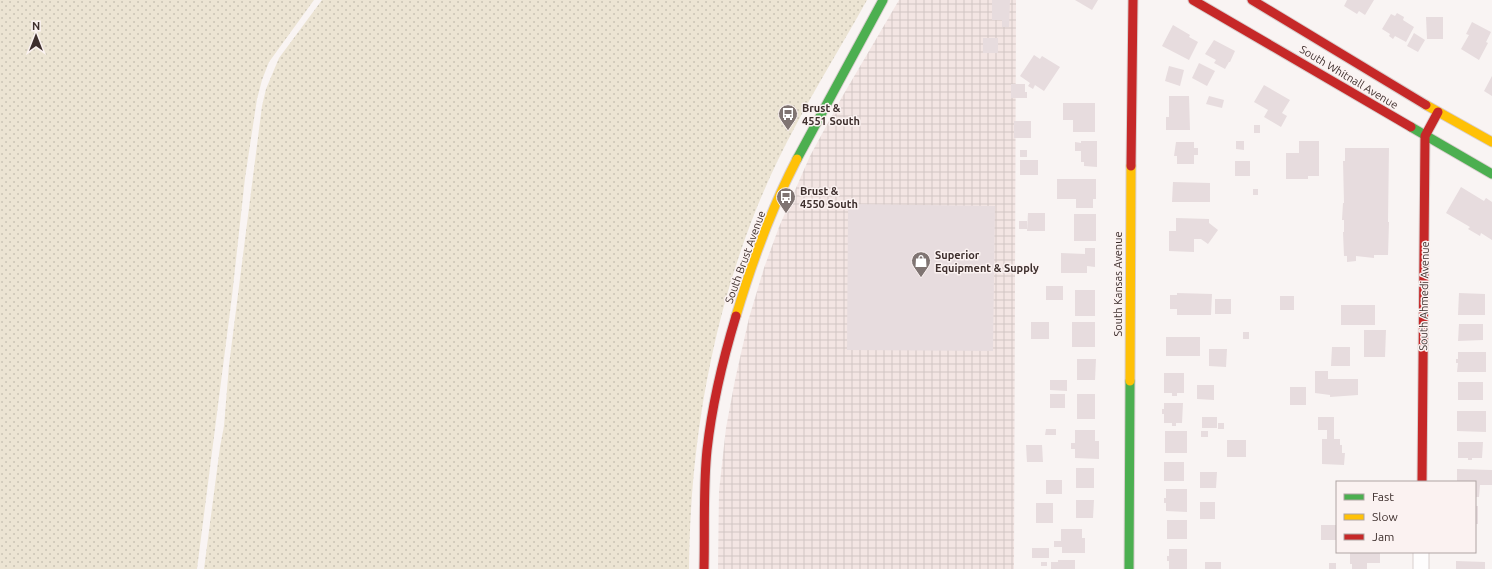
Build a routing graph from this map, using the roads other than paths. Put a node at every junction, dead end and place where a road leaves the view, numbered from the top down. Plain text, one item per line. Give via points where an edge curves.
1 (883, 0) edge
2 (1133, 0) edge
3 (1193, 0) edge
4 (1252, 0) edge
5 (1438, 112) junction
6 (1425, 136) junction
7 (1492, 142) edge
8 (1492, 174) edge
9 (1422, 481) edge
10 (1421, 553) edge
11 (704, 569) edge
12 (1129, 569) edge
13 (1421, 569) edge

1 - 11 street, South Brust Avenue via 793,167 757,252 738,311 718,388 709,437
2 - 12 street, South Kansas Avenue
3 - 6 street, South Whitnall Avenue via 1293,54
4 - 5 street, South Whitnall Avenue via 1304,35
5 - 6 street, South Ahmedi Avenue
5 - 7 street, South Whitnall Avenue
6 - 8 street, South Whitnall Avenue
6 - 9 street, South Ahmedi Avenue
10 - 13 street

